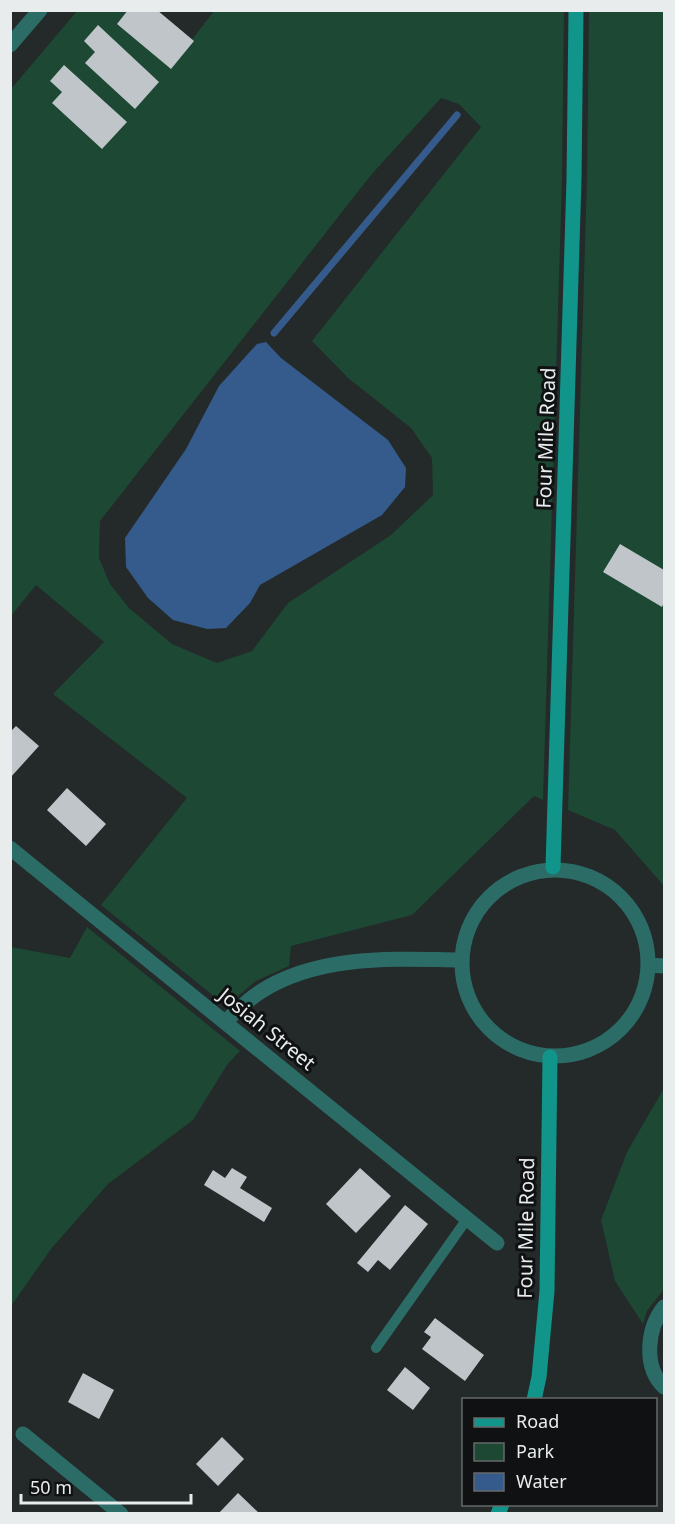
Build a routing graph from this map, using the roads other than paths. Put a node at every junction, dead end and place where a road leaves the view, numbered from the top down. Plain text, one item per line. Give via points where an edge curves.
1 (40, 10) edge
2 (576, 10) edge
3 (10, 45) edge
4 (10, 848) edge
5 (553, 867) junction
6 (462, 960) junction
7 (649, 965) junction
8 (664, 966) edge
9 (225, 1022) junction
10 (550, 1057) junction
11 (467, 1219) junction
12 (497, 1243) dead end
13 (664, 1307) edge
14 (376, 1348) dead end
15 (664, 1387) edge
16 (534, 1398) edge
17 (23, 1434) dead end
18 (121, 1514) edge

1 - 3 street
2 - 5 main road, Four Mile Road
4 - 9 street, Josiah Street
5 - 6 street via 521,876 490,895 472,919 464,938
5 - 7 street via 591,875 614,890 633,911 646,941
6 - 9 street via 357,961 301,973 260,992
6 - 10 street via 468,997 489,1029 512,1048
7 - 8 street
7 - 10 street via 646,989 619,1031 585,1051
9 - 11 street, Josiah Street
10 - 16 main road, Four Mile Road via 547,1291
11 - 12 street, Josiah Street
11 - 14 lane
13 - 15 street via 656,1317 649,1359
17 - 18 street

